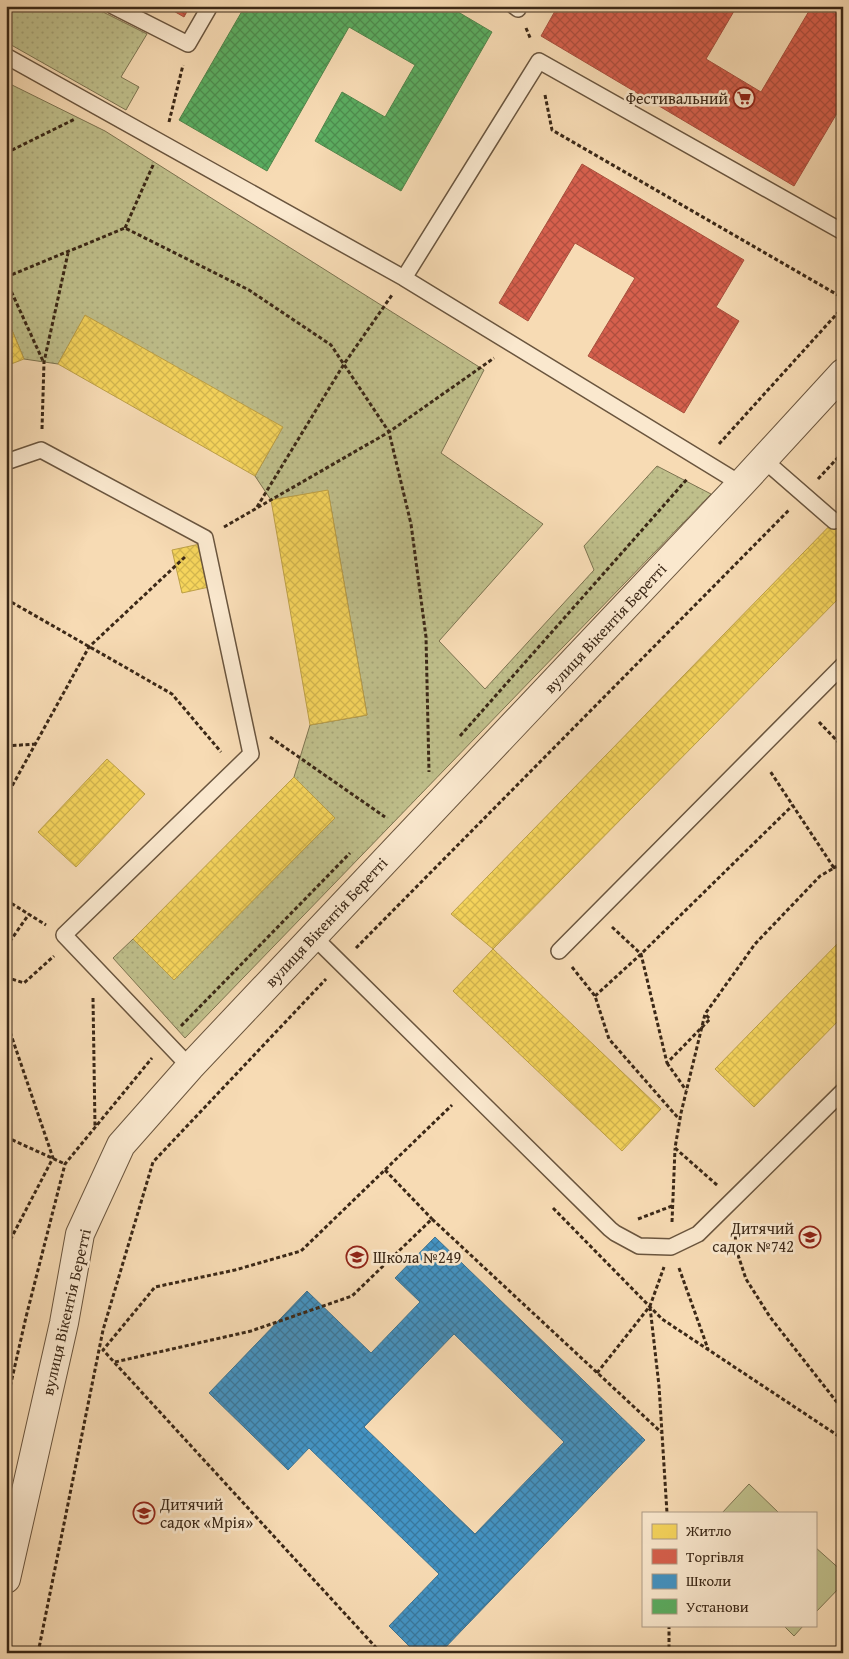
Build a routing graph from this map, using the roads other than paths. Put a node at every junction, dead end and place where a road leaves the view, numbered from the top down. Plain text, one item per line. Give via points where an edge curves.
1 (113, 6) edge
2 (210, 6) edge
3 (6, 56) edge
4 (843, 232) edge
5 (404, 278) junction
6 (843, 373) edge
7 (764, 460) junction
8 (6, 462) edge
9 (741, 484) junction
10 (834, 520) dead end
11 (843, 665) edge
12 (313, 936) junction
13 (560, 950) road end
14 (190, 1067) junction
15 (843, 1091) edge
16 (7, 1573) edge

1 - 2 lane via 188,44
3 - 5 lane
4 - 5 lane via 539,61
5 - 9 lane
6 - 7 street, вулиця Вікентія Беретті
7 - 9 street, вулиця Вікентія Беретті
7 - 10 lane
8 - 14 lane via 41,450 205,538 250,754 67,938
9 - 12 street, вулиця Вікентія Беретті
11 - 13 lane
12 - 14 street, вулиця Вікентія Беретті
12 - 15 lane via 610,1229 639,1246 671,1246 698,1234
14 - 16 street, вулиця Вікентія Беретті via 120,1145 80,1234 64,1323

